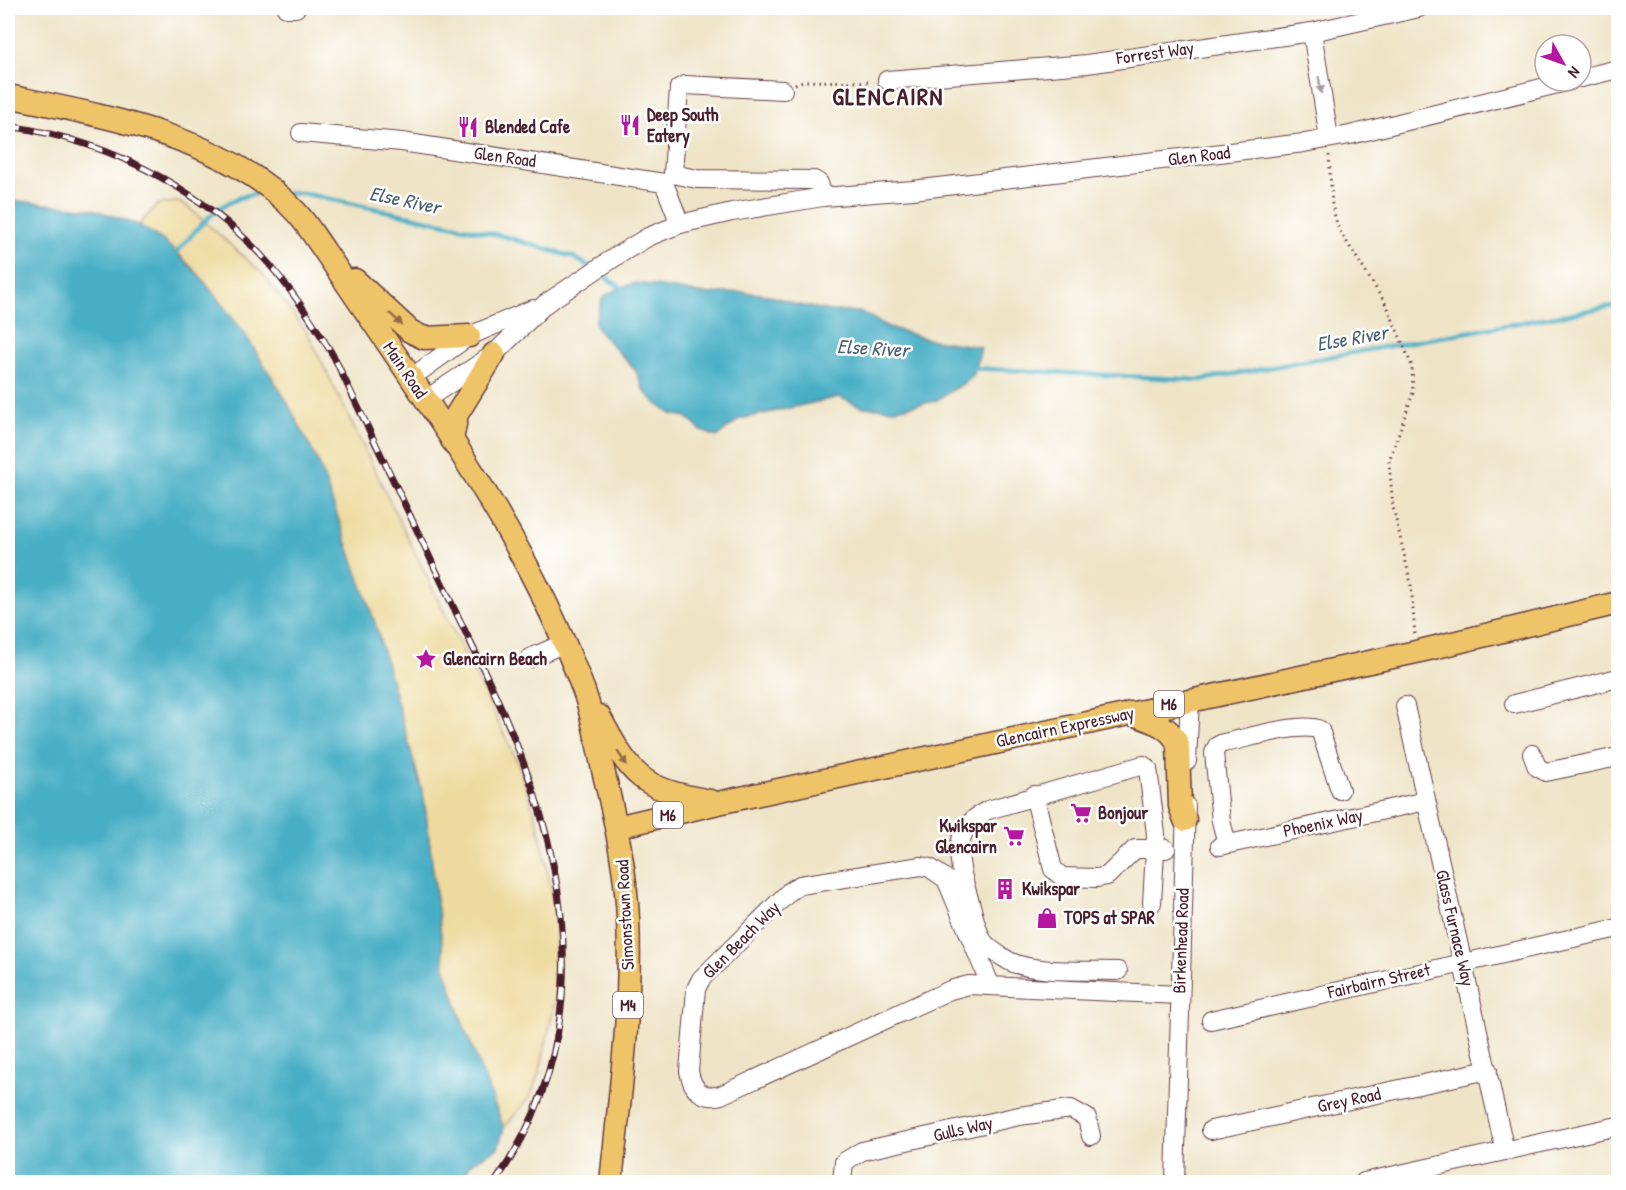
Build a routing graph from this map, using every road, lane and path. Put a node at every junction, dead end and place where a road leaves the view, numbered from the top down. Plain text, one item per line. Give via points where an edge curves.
1 (286, 8) edge
2 (296, 8) edge
3 (1419, 8) edge
4 (1312, 32) junction
5 (1618, 69) edge
6 (1593, 75) edge
7 (887, 80) joint
8 (803, 81) dead end
9 (783, 90) dead end
10 (1533, 90) edge
11 (8, 96) edge
12 (301, 133) dead end
13 (1329, 138) junction
14 (668, 179) junction
15 (823, 197) junction
16 (680, 224) junction
17 (324, 250) junction
18 (545, 304) junction
19 (469, 336) junction
20 (494, 354) junction
21 (411, 378) junction
22 (425, 400) junction
23 (452, 440) junction
24 (1618, 603) edge
25 (565, 643) junction
26 (1416, 652) junction
27 (530, 658) dead end
28 (1618, 678) edge
29 (584, 689) junction
30 (1190, 700) junction
31 (1514, 704) dead end
32 (1405, 706) dead end
33 (1130, 713) junction
34 (1532, 754) dead end
35 (1618, 757) edge
36 (1340, 790) dead end
37 (1034, 795) junction
38 (1426, 801) junction
39 (718, 802) junction
40 (1185, 820) junction
41 (617, 827) junction
42 (1156, 848) junction
43 (1183, 848) junction
44 (959, 859) junction
45 (942, 876) junction
46 (1152, 903) dead end
47 (1618, 928) edge
48 (1464, 962) junction
49 (1118, 971) dead end
50 (990, 984) junction
51 (1179, 995) junction
52 (1210, 1020) dead end
53 (1488, 1070) junction
54 (1618, 1126) edge
55 (1211, 1130) dead end
56 (1091, 1136) dead end
57 (1505, 1151) junction
58 (611, 1182) edge
59 (843, 1182) edge
60 (1175, 1182) edge
61 (1364, 1182) edge

1 - 2 street
3 - 4 street, Forrest Way
4 - 7 street, Forrest Way via 1087,64
4 -> 13 street
5 - 6 street
7 - 8 path
9 - 14 street via 685,85 678,91
10 - 13 street, Glen Road
11 - 17 main road, Main Road / M4 via 148,128 198,146 279,196 304,221
12 - 14 street, Glen Road via 402,142
13 - 15 street, Glen Road via 925,189
13 - 26 path via 1332,205 1338,228 1387,306 1412,366 1413,393 1389,461 1393,507 1410,584
14 - 15 street, Glen Road via 814,180
14 - 16 street
15 - 16 street, Glen Road
16 - 18 street, Glen Road via 648,237
17 -> 19 main road via 410,331 424,338
17 - 21 main road, Main Road / M4
18 - 19 street, Glen Road
18 - 20 street, Glen Road
19 - 21 street, Glen Road
20 - 22 street, Glen Road
20 - 23 main road via 457,414
21 - 22 main road, Main Road / M4
22 - 23 main road, Main Road / M4
23 - 25 main road, Main Road / M4 via 508,529
24 - 26 main road, Glencairn Expressway / M6
25 - 27 street
25 - 29 main road, Main Road / M4
26 - 30 main road, Glencairn Expressway / M6
28 - 31 street
29 -> 39 main road via 616,750 640,778 671,793
29 - 41 main road, Main Road / M4
30 - 33 main road, Glencairn Expressway / M6
30 - 40 street, Birkenhead Road
32 - 38 street, Glass Furnace Way
33 - 39 main road, Glencairn Expressway / M6
33 - 40 main road via 1157,723 1176,738 1180,806
34 - 35 street via 1537,767 1546,772
36 - 38 street, Phoenix Way via 1320,730 1315,727 1224,743 1214,753 1224,845
37 - 42 street via 1053,869 1059,876 1102,878 1135,849
37 - 42 street via 1143,765 1148,769
37 - 44 street via 977,815 960,843
38 - 48 street, Glass Furnace Way
39 - 41 main road, Glencairn Expressway / M6
40 - 43 street, Birkenhead Road
41 - 58 main road, Simonstown Road / M4 via 628,918 629,985
42 - 43 street
42 - 46 street
43 - 51 street, Birkenhead Road
44 - 45 street
44 - 49 street via 984,943 1001,956 1026,966
45 - 50 street
45 - 50 street, Glen Beach Way via 921,866 806,884 789,892 701,979 696,989 690,1081 703,1096 721,1095 950,990
47 - 48 street, Fairbairn Street
48 - 52 street, Fairbairn Street
48 - 53 street, Glass Furnace Way
50 - 51 street, Glen Beach Way
51 - 60 street, Birkenhead Road
53 - 55 street, Grey Road
53 - 57 street, Glass Furnace Way
54 - 57 street
56 - 59 street, Gulls Way via 1087,1118 1071,1110 1019,1116 862,1151 844,1162
57 - 61 street

